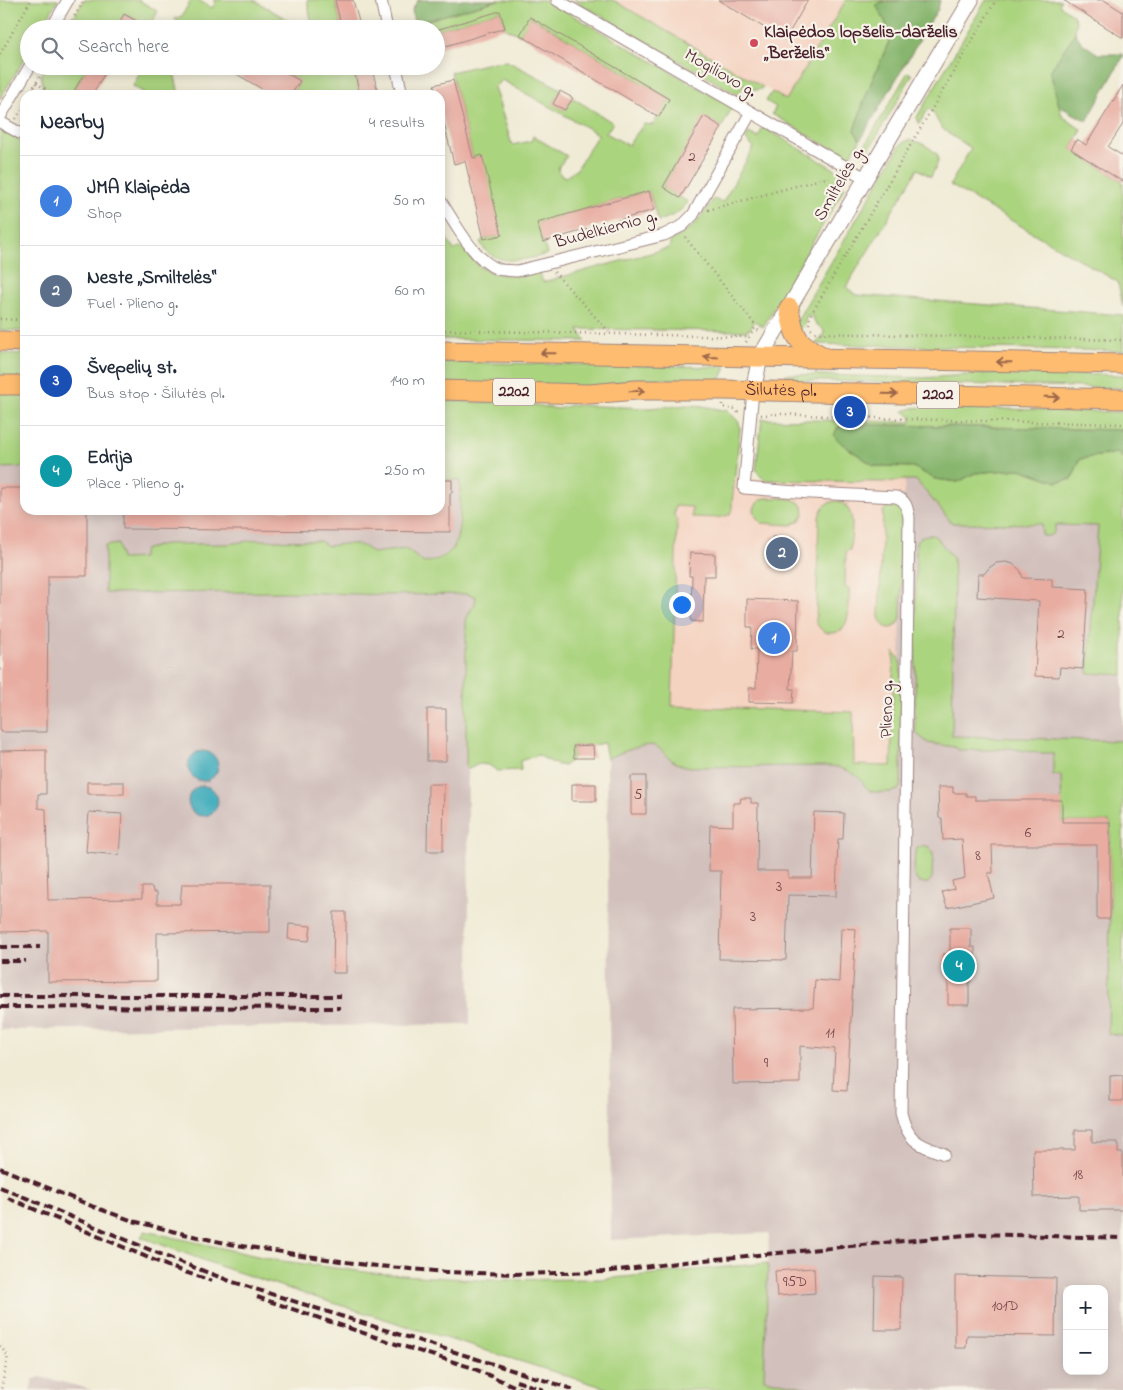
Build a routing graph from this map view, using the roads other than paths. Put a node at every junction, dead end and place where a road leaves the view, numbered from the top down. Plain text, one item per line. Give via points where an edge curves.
1 (68, 0) edge
2 (381, 0) edge
3 (557, 0) edge
4 (971, 0) edge
5 (56, 20) edge
6 (385, 20) edge
7 (25, 75) edge
8 (398, 75) edge
9 (401, 90) edge
10 (751, 112) junction
11 (0, 117) edge
12 (0, 122) edge
13 (20, 133) edge
14 (865, 178) junction
15 (445, 207) edge
16 (789, 308) junction
17 (0, 341) edge
18 (20, 342) edge
19 (445, 350) edge
20 (760, 357) junction
21 (828, 358) junction
22 (1123, 364) edge
23 (0, 385) edge
24 (20, 385) edge
25 (445, 390) edge
26 (753, 391) junction
27 (1123, 399) edge
28 (944, 1154) dead end

1 - 5 street
2 - 6 street
3 - 10 street, Mogiliovo g.
4 - 14 street, Smiltelės g.
7 - 11 street
8 - 9 street
10 - 14 street, Mogiliovo g.
10 - 15 street, Budelkiemio g. via 693,215 682,226 664,235 517,271 498,269 483,260
12 - 13 street
14 - 16 street, Smiltelės g.
16 - 20 street, Smiltelės g.
16 - 21 main road via 797,337 806,348
17 - 18 main road
20 -> 19 main road, Šilutės pl. / 2202
20 - 21 main road, Šilutės pl. / 2202
20 - 26 street, Smiltelės g.
22 -> 21 main road, Šilutės pl. / 2202
23 - 24 main road
25 -> 26 main road, Šilutės pl. / 2202 via 589,394 636,390
26 -> 27 main road, Šilutės pl. / 2202
26 - 28 street, Plieno g. via 744,488 896,497 907,508 901,1113 904,1127 911,1137 920,1145

